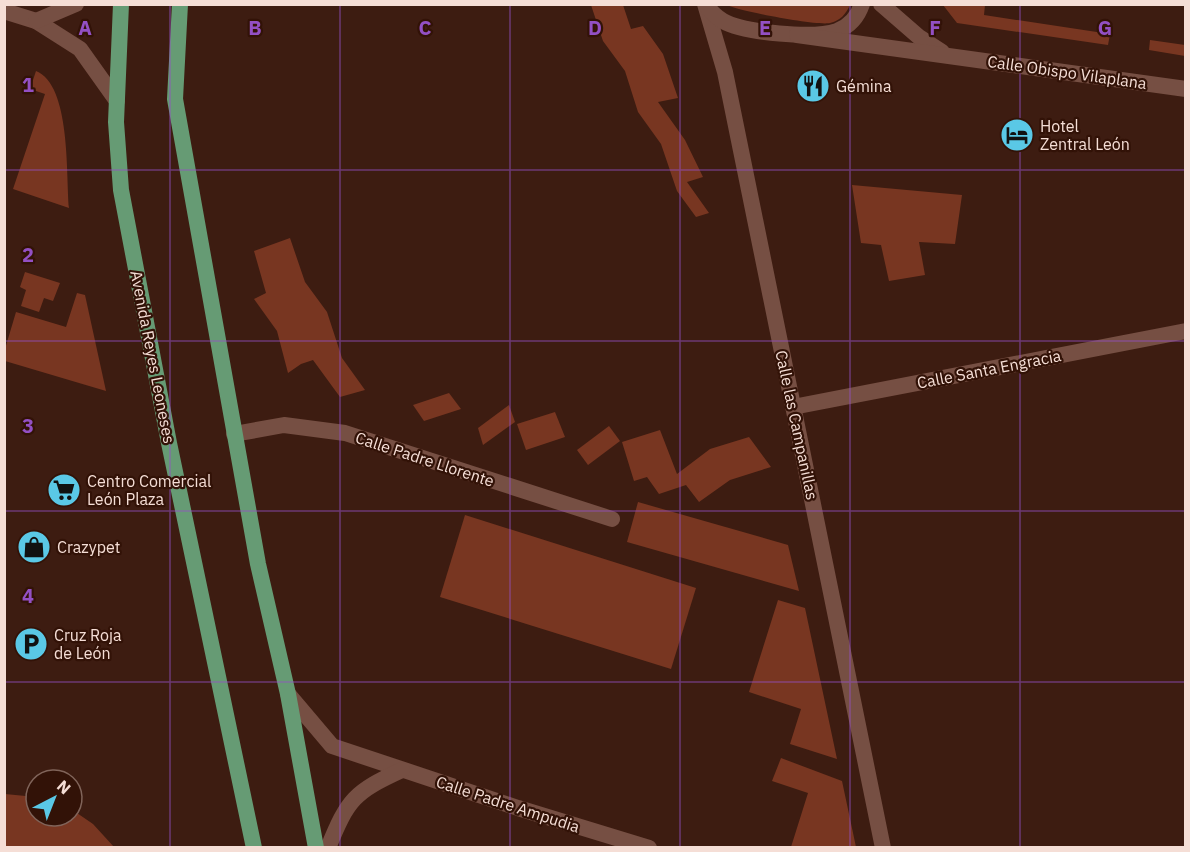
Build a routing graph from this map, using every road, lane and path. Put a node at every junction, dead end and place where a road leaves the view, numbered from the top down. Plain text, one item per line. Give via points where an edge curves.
1 (76, 4) edge
2 (121, 4) edge
3 (180, 4) edge
4 (705, 4) edge
5 (862, 4) edge
6 (881, 4) edge
7 (899, 4) edge
8 (4, 12) edge
9 (36, 21) junction
10 (797, 35) junction
11 (919, 37) junction
12 (948, 56) junction
13 (1185, 89) edge
14 (117, 101) junction
15 (1185, 331) edge
16 (793, 407) junction
17 (234, 434) junction
18 (612, 519) dead end
19 (288, 694) junction
20 (402, 770) junction
21 (254, 848) edge
22 (316, 848) edge
23 (328, 848) edge
24 (649, 848) edge
25 (883, 848) edge

1 - 9 street
2 - 14 main road, Avenida Reyes Leoneses
3 - 17 main road via 175,99
4 - 10 street, Calle Obispo Vilaplana via 725,22
4 - 16 street, Calle las Campanillas via 725,72
5 - 10 street, Calle Obispo Vilaplana via 858,14 838,31
6 - 11 street, Calle Obispo Vilaplana
7 - 11 street
8 - 9 street
9 - 14 street via 80,50
10 - 12 street, Calle Obispo Vilaplana
11 - 12 street, Calle Obispo Vilaplana
12 - 13 street, Calle Obispo Vilaplana
14 - 21 main road, Avenida Reyes Leoneses via 121,190 169,443
15 - 16 street, Calle Santa Engracia
16 - 25 street, Calle las Campanillas
17 - 18 street, Calle Padre Llorente via 284,425 345,433
17 - 19 main road
19 - 20 street, Calle Padre Ampudia via 332,746
19 - 22 main road
20 - 23 street via 367,786 351,802 343,811
20 - 24 street, Calle Padre Ampudia

